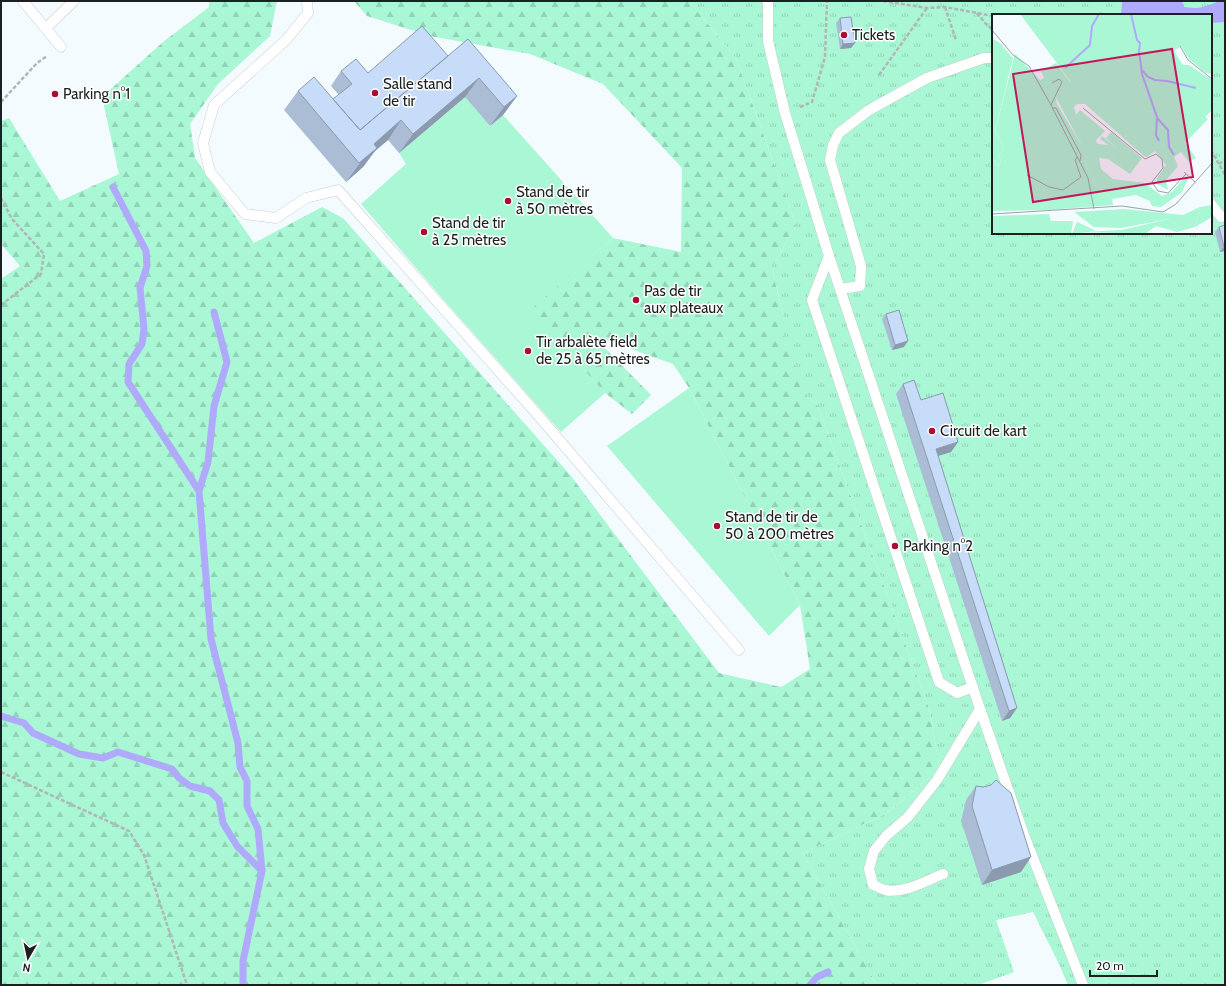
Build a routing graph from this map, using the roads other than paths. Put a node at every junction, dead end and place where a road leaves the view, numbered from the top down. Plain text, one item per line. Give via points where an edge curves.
1 (24, 1) edge
2 (74, 1) edge
3 (307, 1) edge
4 (768, 1) edge
5 (46, 28) junction
6 (61, 47) road end
7 (992, 58) edge
8 (1212, 205) edge
9 (1225, 216) edge
10 (829, 256) junction
11 (840, 289) junction
12 (738, 650) dead end
13 (973, 686) junction
14 (980, 710) junction
15 (943, 874) dead end
16 (1083, 985) edge

1 - 5 lane
2 - 5 lane
3 - 12 lane via 308,13 286,40 214,105 203,143 210,172 245,214 276,218 306,198 338,190 537,414
4 - 10 lane via 768,41 785,113
5 - 6 lane
7 - 11 lane via 984,58 927,78 869,110 839,133 830,160 861,266 860,286
8 - 9 lane via 1221,217
10 - 11 lane
10 - 13 lane via 812,300 939,682 957,693
11 - 13 lane
13 - 14 lane
14 - 15 lane via 937,780 908,817 886,836 874,851 869,869 873,885 886,890 901,890
14 - 16 lane via 1024,835

